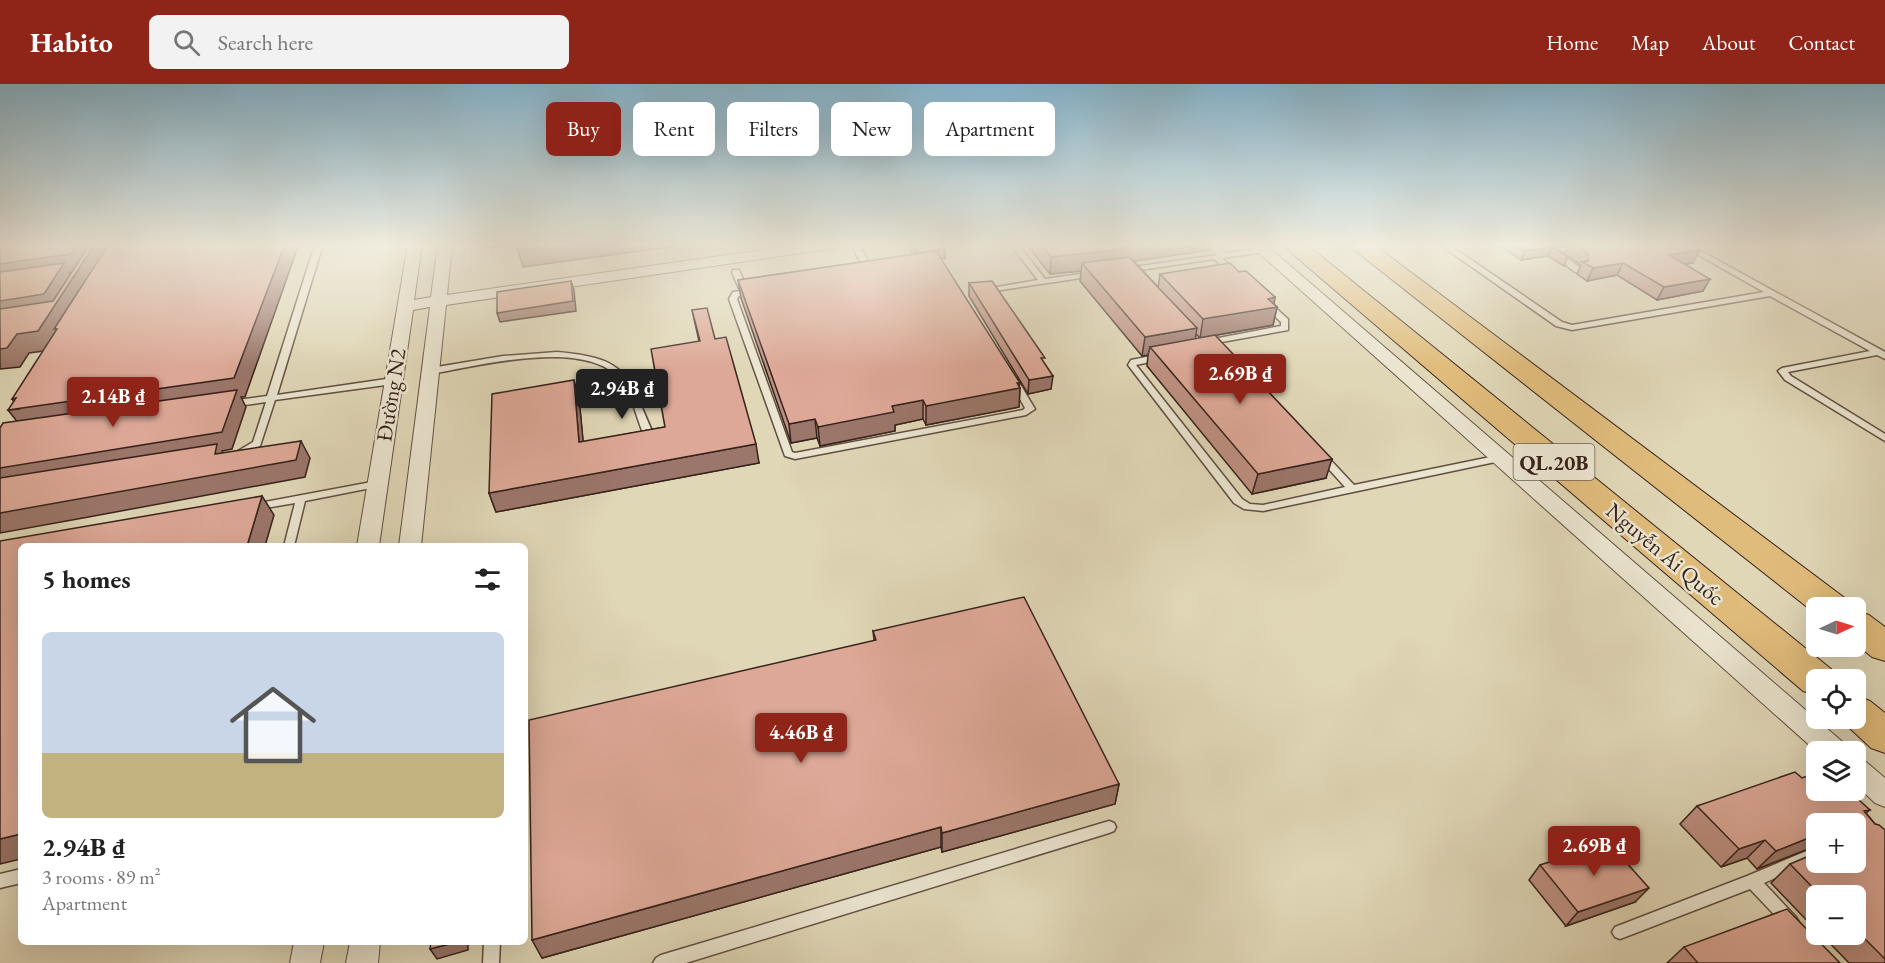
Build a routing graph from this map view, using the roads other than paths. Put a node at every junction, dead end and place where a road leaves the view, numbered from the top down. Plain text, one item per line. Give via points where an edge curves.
1 (306, 285) edge
2 (408, 285) edge
3 (441, 285) edge
4 (550, 285) edge
5 (744, 285) edge
6 (1018, 285) edge
7 (1312, 285) edge
8 (1319, 285) edge
9 (1412, 285) edge
10 (1502, 285) edge
11 (1758, 285) edge
12 (975, 292) edge
13 (1772, 293) junction
14 (1256, 295) edge
15 (439, 301) junction
16 (405, 306) junction
17 (1226, 353) edge
18 (1882, 354) edge
19 (1175, 355) edge
20 (431, 371) junction
21 (1010, 373) edge
22 (393, 381) junction
23 (271, 399) junction
24 (225, 405) edge
25 (648, 433) edge
26 (1885, 438) edge
27 (1313, 446) edge
28 (231, 455) edge
29 (1500, 458) junction
30 (377, 484) junction
31 (1352, 489) junction
32 (301, 498) junction
33 (243, 509) edge
34 (290, 543) edge
35 (368, 543) edge
36 (411, 543) edge
37 (1819, 597) edge
38 (1866, 633) edge
39 (1885, 647) edge
40 (1806, 671) edge
41 (1866, 720) edge
42 (1885, 736) edge
43 (1823, 741) edge
44 (1866, 778) edge
45 (1885, 795) edge
46 (1109, 827) dead end
47 (1806, 857) edge
48 (18, 877) edge
49 (0, 881) edge
50 (1752, 881) junction
51 (1799, 930) edge
52 (1620, 932) dead end
53 (308, 945) edge
54 (365, 945) edge
55 (492, 945) edge
56 (305, 963) edge
57 (362, 963) edge
58 (491, 963) edge
59 (661, 963) edge

1 - 23 lane
2 - 16 street, Đường N2
3 - 15 street, Đường N2
4 - 15 street
5 - 21 lane via 748,292 736,294 733,299 788,454 795,456 1026,412 1030,409 1028,403
6 - 12 lane
7 - 29 street
8 - 40 main road, Nguyễn Ái Quốc / QL.20B
9 - 37 main road, QL.20B
10 - 13 lane via 1559,324 1572,328
11 - 13 lane
13 - 18 lane
14 - 17 lane via 1285,321 1285,328 1196,347
15 - 16 street
15 - 20 street, Đường N2
16 - 22 street, Đường N2
18 - 26 lane via 1782,371
19 - 31 lane via 1132,365 1238,501 1248,507 1263,508
20 - 25 lane via 544,354 597,358 622,375
20 - 36 street, Đường N2
22 - 23 lane
22 - 30 street, Đường N2
23 - 24 lane
23 - 28 lane via 257,444
27 - 31 lane
29 - 31 lane
29 - 43 street
30 - 32 lane
30 - 35 street, Đường N2
32 - 33 lane
32 - 34 lane
38 - 39 main road
41 - 42 main road
44 - 45 street
46 - 59 lane
47 - 50 lane
48 - 49 lane
50 - 51 lane
50 - 52 lane
53 - 56 street
54 - 57 street
55 - 58 lane

